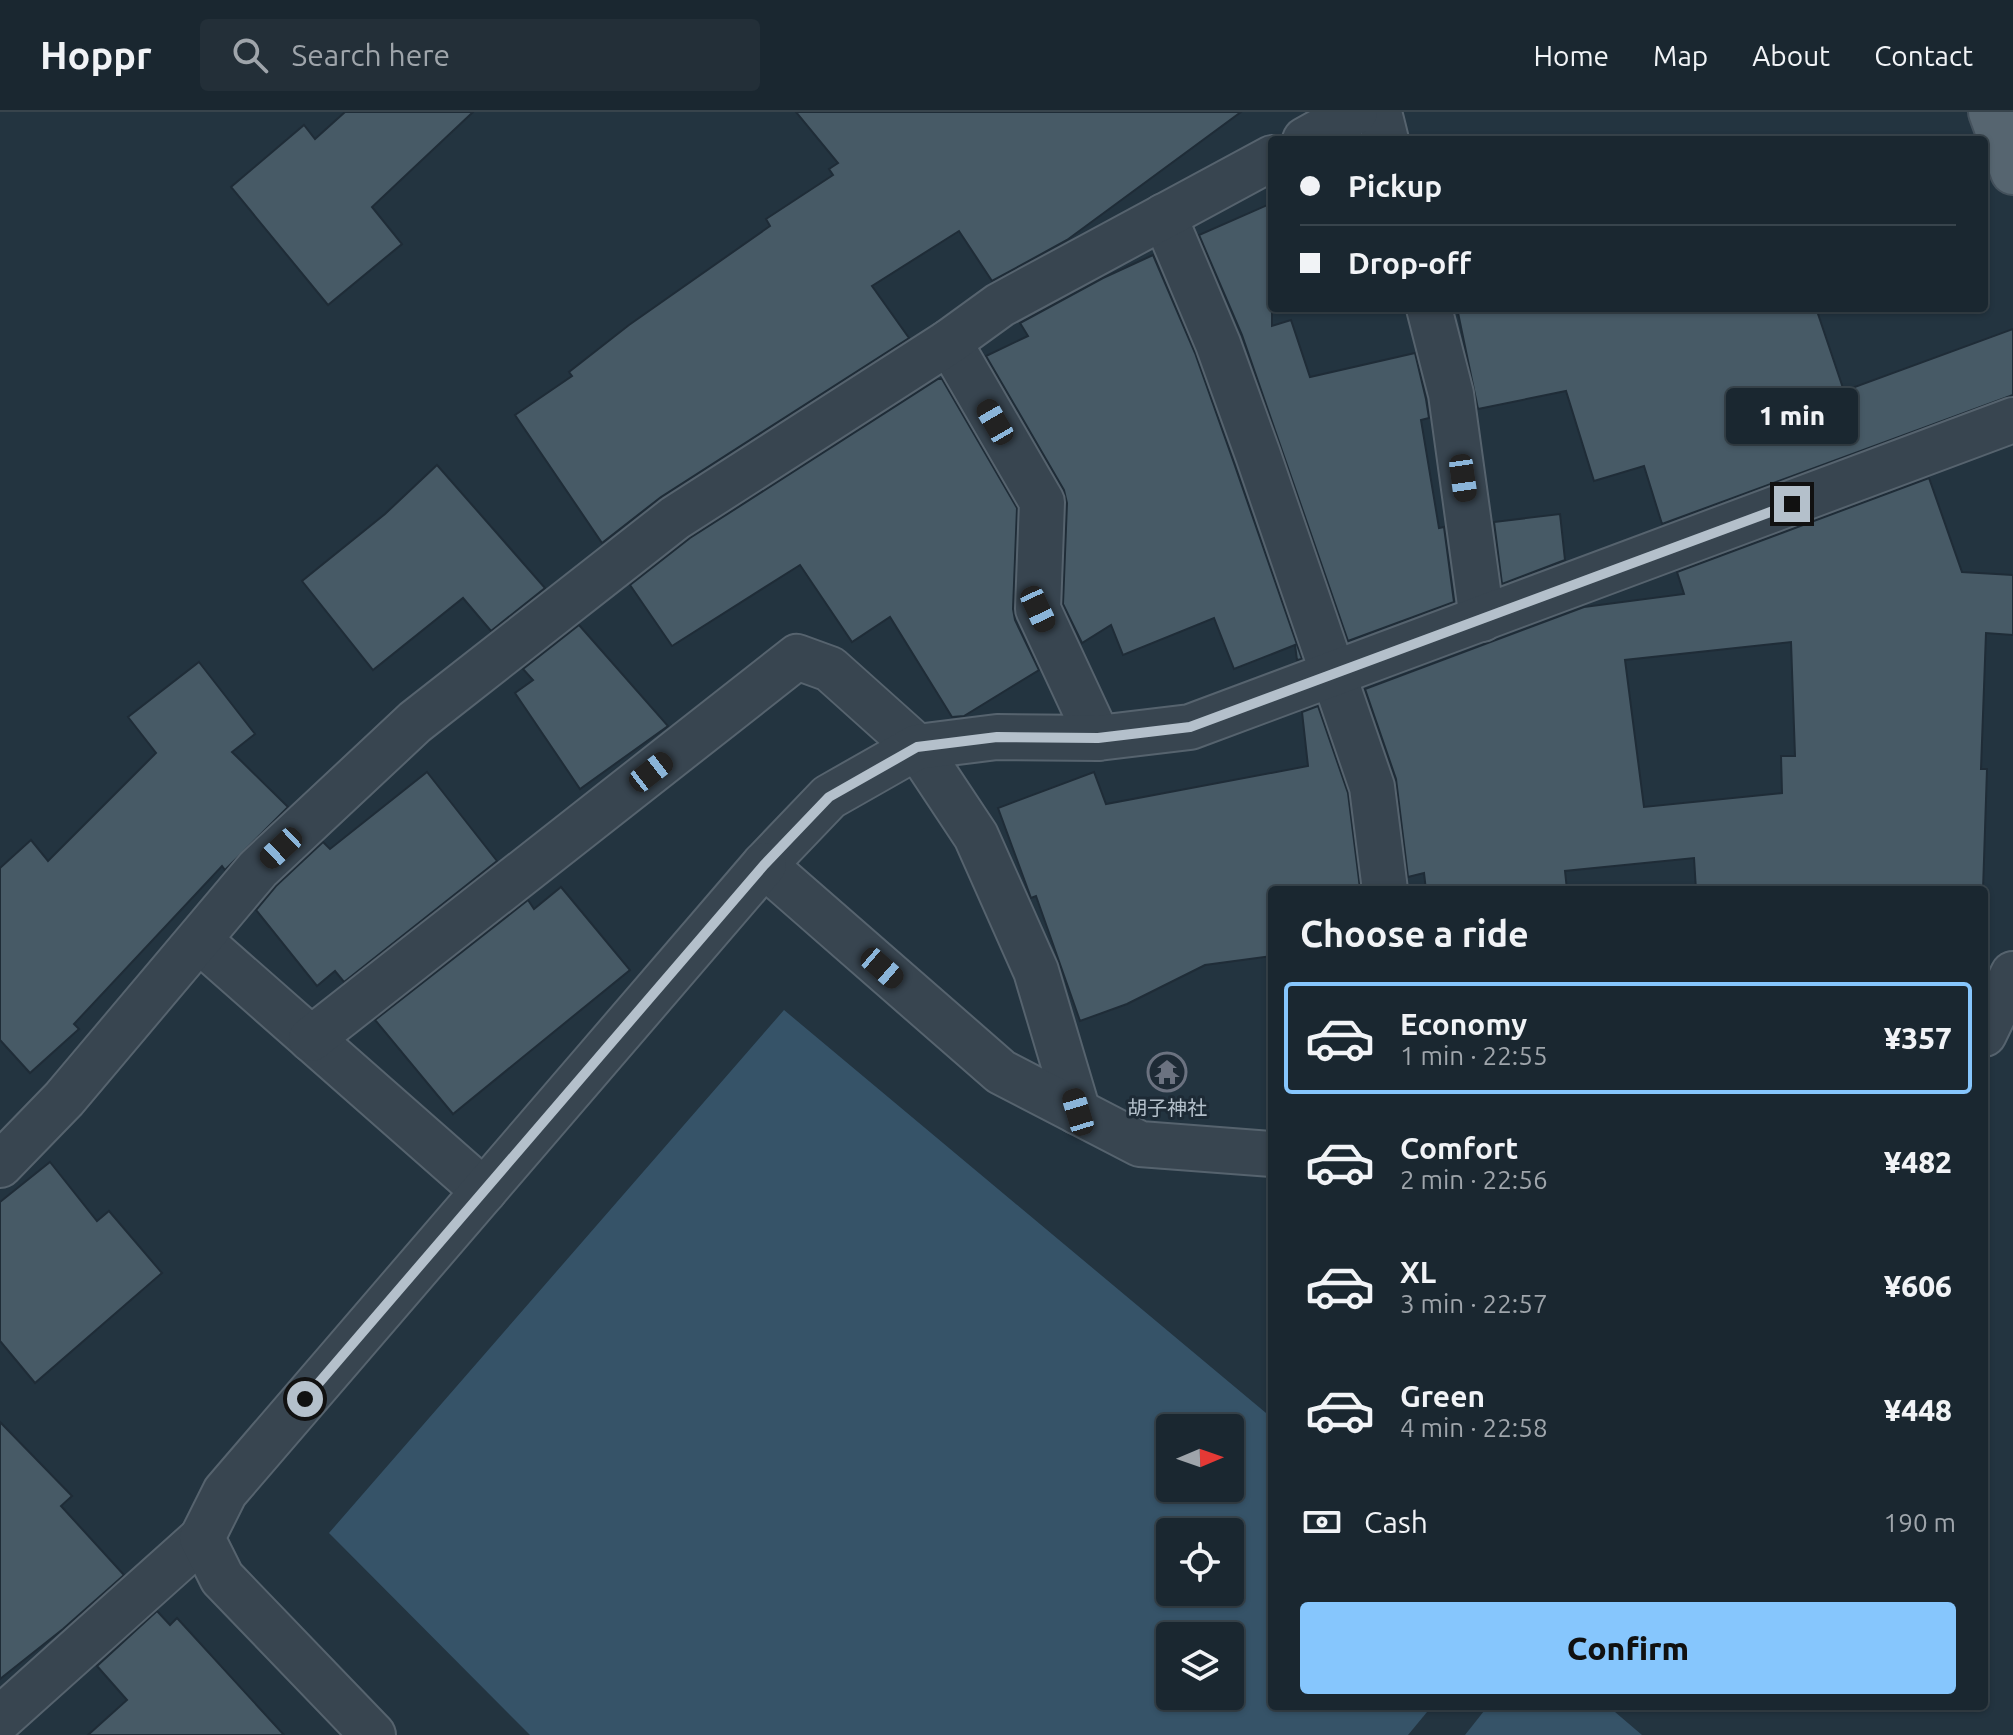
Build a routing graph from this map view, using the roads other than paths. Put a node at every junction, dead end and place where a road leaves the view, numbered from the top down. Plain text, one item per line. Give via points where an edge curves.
1 (1355, 112) edge
2 (1379, 112) edge
3 (1991, 112) edge
4 (1312, 136) edge
5 (1385, 136) edge
6 (1268, 160) edge
7 (2013, 172) edge
8 (1164, 216) junction
9 (1430, 312) edge
10 (949, 342) junction
11 (2013, 420) edge
12 (1482, 619) junction
13 (1331, 675) junction
14 (1098, 738) junction
15 (917, 747) junction
16 (764, 865) junction
17 (1384, 886) edge
18 (199, 940) junction
19 (2013, 974) edge
20 (1988, 1026) edge
21 (311, 1039) junction
22 (1078, 1112) junction
23 (1268, 1154) edge
24 (0, 1165) edge
25 (484, 1191) junction
26 (202, 1538) junction
27 (0, 1719) edge
28 (373, 1735) edge

1 - 4 street
2 - 5 street
3 - 7 main road
6 - 8 street
8 - 10 street via 1000,305
8 - 13 street via 1218,344
9 - 12 street via 1451,394
10 - 14 street via 1042,502 1038,609
10 - 18 street via 675,518 427,712 258,869
11 - 12 street
12 - 13 street
13 - 14 street via 1190,727
13 - 17 street via 1372,787
14 - 15 street via 997,737
15 - 16 street via 829,797
15 - 21 street via 830,669 797,657
15 - 22 street via 976,836 1036,971
16 - 22 street via 1001,1072
16 - 25 street
18 - 21 street
18 - 24 street via 64,1099
19 - 20 street
21 - 25 street
22 - 23 street via 1140,1144
25 - 26 street via 225,1492
26 - 27 street
26 - 28 street via 222,1578

